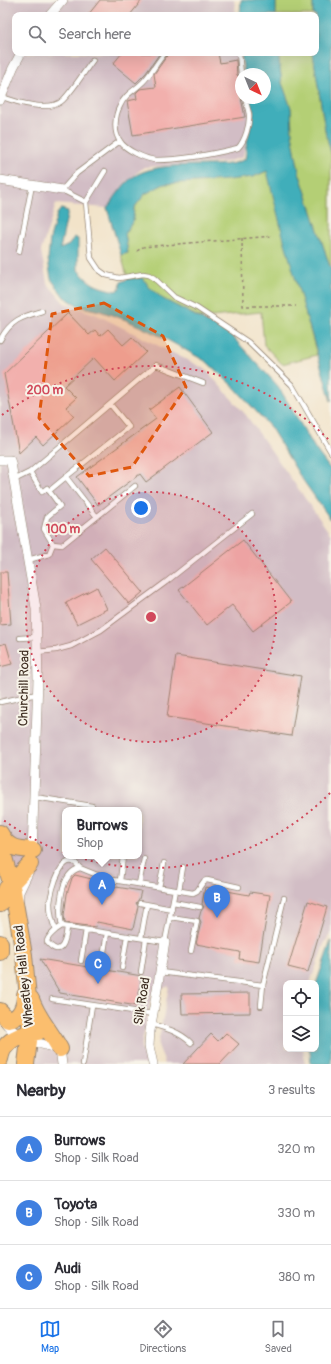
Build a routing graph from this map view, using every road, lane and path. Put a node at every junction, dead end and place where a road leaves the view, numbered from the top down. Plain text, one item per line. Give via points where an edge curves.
1 (64, 0) edge
2 (53, 12) edge
3 (20, 56) edge
4 (163, 56) edge
5 (239, 56) edge
6 (93, 60) dead end
7 (240, 68) edge
8 (0, 96) edge
9 (0, 100) edge
10 (246, 104) edge
11 (120, 141) junction
12 (105, 171) dead end
13 (0, 180) edge
14 (32, 185) junction
15 (62, 190) junction
16 (86, 202) junction
17 (273, 236) dead end
18 (242, 238) junction
19 (137, 251) dead end
20 (19, 252) dead end
21 (296, 306) dead end
22 (42, 311) dead end
23 (0, 340) edge
24 (204, 384) dead end
25 (110, 404) junction
26 (331, 452) edge
27 (3, 458) edge
28 (30, 472) junction
29 (66, 477) junction
30 (14, 480) junction
31 (135, 486) dead end
32 (49, 491) junction
33 (252, 514) dead end
34 (96, 517) junction
35 (53, 544) junction
36 (28, 560) junction
37 (37, 637) junction
38 (20, 638) dead end
39 (37, 652) junction
40 (37, 694) junction
41 (0, 702) edge
42 (35, 797) junction
43 (92, 806) dead end
44 (0, 833) edge
45 (0, 842) edge
46 (32, 857) junction
47 (123, 859) edge
48 (144, 859) dead end
49 (164, 863) dead end
50 (183, 867) dead end
51 (80, 868) junction
52 (120, 881) junction
53 (10, 883) junction
54 (139, 884) junction
55 (159, 887) junction
56 (239, 887) dead end
57 (177, 890) junction
58 (284, 898) dead end
59 (173, 902) junction
60 (140, 903) dead end
61 (0, 904) edge
62 (147, 904) junction
63 (200, 907) dead end
64 (172, 909) junction
65 (17, 915) junction
66 (170, 917) junction
67 (65, 926) junction
68 (56, 930) junction
69 (86, 930) junction
70 (107, 933) junction
71 (127, 936) junction
72 (143, 938) junction
73 (165, 942) junction
74 (0, 944) edge
75 (191, 951) dead end
76 (0, 952) edge
77 (81, 961) dead end
78 (102, 964) dead end
79 (122, 968) dead end
80 (141, 972) dead end
81 (160, 972) junction
82 (26, 980) junction
83 (263, 985) junction
84 (52, 999) dead end
85 (92, 1005) junction
86 (261, 1006) dead end
87 (0, 1011) edge
88 (153, 1014) junction
89 (151, 1024) junction
90 (26, 1036) junction
91 (191, 1043) dead end
92 (59, 1051) edge
93 (0, 1059) edge
94 (26, 1063) edge
95 (83, 1064) edge
96 (153, 1064) edge

1 - 2 street
3 - 8 street
4 - 11 lane via 143,82 124,97 116,120
5 - 7 lane
6 - 8 lane via 63,101 54,105 18,103
8 - 9 street
10 - 11 lane via 248,123 242,145 238,148 210,155 156,160 137,154
11 - 15 lane via 77,173
12 - 16 lane
13 - 14 street
14 - 15 street
14 - 20 lane
15 - 16 lane
16 - 26 lane via 91,258 99,270 106,275 119,278 149,275 174,297 197,308 248,342 292,385
17 - 18 path
18 - 19 path via 143,247
18 - 21 path via 243,306
22 - 23 lane via 21,317 6,330
24 - 25 lane via 156,365
25 - 28 lane
25 - 29 lane via 129,427
27 - 30 street, Churchill Road
28 - 30 lane
28 - 32 lane via 42,492 47,488
29 - 32 lane
29 - 34 lane
30 - 36 street, Churchill Road
31 - 34 lane
32 - 35 lane via 60,506 47,517 44,529
33 - 39 lane via 101,630 71,646
34 - 35 lane via 62,545
35 - 36 lane via 49,554
36 - 37 street, Churchill Road via 36,608
37 - 38 lane
37 - 39 street, Churchill Road
39 - 40 street, Churchill Road
40 - 41 lane
40 - 42 street, Churchill Road
42 - 43 lane
42 - 46 street, Churchill Road
44 - 46 highway via 8,844
45 - 53 highway, Wheatley Hall Road
46 - 53 highway
46 - 65 street, Churchill Road via 29,871 19,892
47 - 52 lane
48 - 54 lane
49 - 55 lane
50 - 57 lane
51 - 52 lane via 107,879
51 - 67 lane via 69,876 63,889 60,903 61,920
51 - 68 lane via 76,862 68,862 57,876 50,904
52 - 54 lane
53 - 61 highway
53 - 65 highway, Wheatley Hall Road
54 - 55 lane
55 - 57 lane
56 - 57 lane via 207,880 197,892
57 - 59 lane
58 - 83 lane
59 - 63 lane
59 - 64 lane
60 - 62 lane
62 - 64 lane
62 - 72 lane
64 - 66 lane
65 - 82 highway, Wheatley Hall Road
66 - 73 lane
66 - 75 lane via 196,921
67 - 68 lane
67 - 68 lane via 64,944 61,948 54,949 47,939
67 - 69 lane
69 - 70 lane
69 - 77 lane
70 - 71 lane
70 - 78 lane
71 - 72 lane
71 - 79 lane
72 - 73 lane
72 - 80 lane
73 - 81 street, Silk Road
74 - 76 highway, Wheatley Hall Road
81 - 83 lane
81 - 88 street, Silk Road
82 - 87 highway via 25,1001 21,1012 8,1020
82 - 90 highway, Wheatley Hall Road via 30,1019
82 - 92 highway via 33,1005
83 - 86 lane
84 - 85 lane
85 - 88 lane
85 - 95 lane
87 - 90 street via 8,1027
88 - 89 street, Silk Road
89 - 91 lane via 168,1028
89 - 96 street, Silk Road via 149,1046
90 - 92 highway via 36,1032 46,1033
90 - 93 highway via 4,1047
90 - 94 highway, Wheatley Hall Road
92 - 94 street via 39,1049

